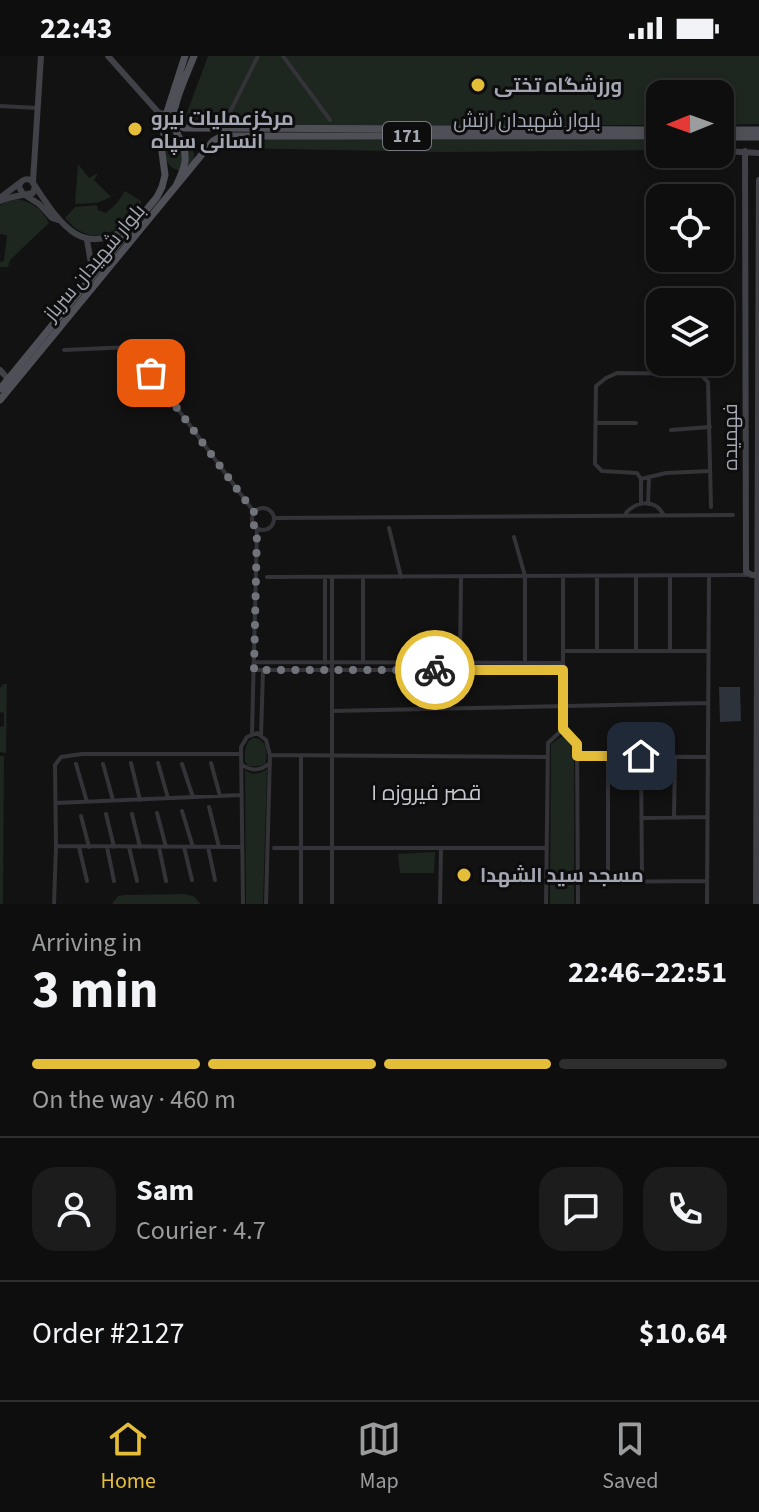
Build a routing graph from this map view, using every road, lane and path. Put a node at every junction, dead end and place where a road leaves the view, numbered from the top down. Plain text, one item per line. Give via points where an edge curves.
1 (41, 56) edge
2 (108, 56) edge
3 (185, 56) edge
4 (194, 56) edge
5 (258, 56) edge
6 (283, 56) edge
7 (0, 106) edge
8 (38, 108) junction
9 (170, 115) junction
10 (226, 120) dead end
11 (330, 120) dead end
12 (646, 130) edge
13 (734, 130) edge
14 (759, 130) edge
15 (646, 136) edge
16 (734, 137) edge
17 (759, 137) edge
18 (734, 151) edge
19 (745, 151) junction
20 (759, 153) edge
21 (34, 164) junction
22 (759, 180) edge
23 (22, 181) junction
24 (34, 184) junction
25 (176, 186) junction
26 (24, 195) junction
27 (0, 199) edge
28 (58, 220) junction
29 (137, 221) junction
30 (87, 240) junction
31 (93, 275) junction
32 (64, 350) dead end
33 (0, 370) edge
34 (3, 383) edge
35 (0, 400) edge
36 (596, 423) junction
37 (636, 423) dead end
38 (710, 427) junction
39 (671, 430) dead end
40 (710, 471) junction
41 (649, 478) junction
42 (641, 479) junction
43 (641, 504) junction
44 (648, 504) junction
45 (711, 507) dead end
46 (254, 512) junction
47 (625, 514) junction
48 (663, 514) junction
49 (733, 515) dead end
50 (274, 518) junction
51 (389, 528) dead end
52 (257, 529) junction
53 (514, 537) dead end
54 (754, 575) edge
55 (525, 576) junction
56 (563, 576) junction
57 (597, 576) junction
58 (636, 576) junction
59 (670, 576) junction
60 (709, 576) junction
61 (267, 577) dead end
62 (325, 577) junction
63 (332, 577) junction
64 (363, 577) junction
65 (401, 577) junction
66 (461, 577) junction
67 (563, 651) junction
68 (597, 651) junction
69 (636, 651) junction
70 (670, 651) junction
71 (708, 651) junction
72 (255, 662) junction
73 (263, 662) junction
74 (324, 662) junction
75 (332, 662) junction
76 (363, 662) junction
77 (460, 663) junction
78 (525, 663) junction
79 (563, 663) junction
80 (254, 670) junction
81 (263, 670) junction
82 (332, 670) junction
83 (563, 670) junction
84 (708, 703) junction
85 (563, 706) junction
86 (332, 711) junction
87 (563, 729) junction
88 (252, 734) junction
89 (261, 736) junction
90 (241, 754) junction
91 (270, 755) junction
92 (301, 755) junction
93 (332, 756) junction
94 (577, 756) junction
95 (608, 756) junction
96 (641, 756) junction
97 (548, 757) junction
98 (675, 757) junction
99 (708, 757) junction
100 (131, 763) dead end
101 (158, 763) dead end
102 (211, 763) dead end
103 (270, 763) junction
104 (76, 764) dead end
105 (103, 764) dead end
106 (182, 764) dead end
107 (241, 764) junction
108 (241, 795) junction
109 (220, 796) junction
110 (193, 797) junction
111 (168, 798) junction
112 (140, 800) junction
113 (113, 801) junction
114 (87, 802) junction
115 (56, 803) junction
116 (209, 807) dead end
117 (182, 811) dead end
118 (157, 813) dead end
119 (106, 814) dead end
120 (132, 814) dead end
121 (81, 816) dead end
122 (674, 817) junction
123 (707, 817) junction
124 (641, 818) junction
125 (56, 846) junction
126 (79, 847) junction
127 (89, 847) junction
128 (107, 847) junction
129 (114, 847) junction
130 (129, 847) junction
131 (140, 847) junction
132 (159, 847) junction
133 (166, 847) junction
134 (184, 847) junction
135 (193, 847) junction
136 (208, 847) junction
137 (219, 847) junction
138 (241, 847) junction
139 (274, 848) dead end
140 (301, 848) junction
141 (332, 848) junction
142 (441, 848) junction
143 (547, 848) junction
144 (192, 880) dead end
145 (215, 880) dead end
146 (87, 881) dead end
147 (114, 881) dead end
148 (137, 881) dead end
149 (166, 881) dead end
150 (642, 881) junction
151 (707, 881) junction
152 (578, 882) junction
153 (608, 882) junction
154 (54, 904) edge
155 (243, 904) edge
156 (266, 904) edge
157 (301, 904) edge
158 (332, 904) edge
159 (440, 904) edge
160 (546, 904) edge
161 (578, 904) edge
162 (707, 904) edge
163 (756, 904) edge

1 - 8 main road
2 - 9 main road via 158,112
3 - 9 main road
4 - 9 main road
5 - 10 street
6 - 11 street
7 - 8 street
8 - 21 main road
9 - 12 main road, بلوار شهیدان ارتش / 171 via 184,128
9 - 25 main road, بلوار شهیدان سرباز / 171 via 187,158
9 - 29 main road, بلوار شهیدان سرباز via 162,187
13 - 14 main road
15 - 25 main road, بلوار شهیدان ارتش / 171 via 227,136 213,141
16 - 17 main road
18 - 19 main road
19 - 20 main road
19 - 54 main road, فهمیده via 746,572
21 - 23 main road
21 - 24 main road
22 - 54 main road, فهمیده
23 - 24 main road
23 - 26 main road
23 - 27 main road
24 - 26 main road via 33,193
24 - 28 main road
25 - 35 main road, بلوار شهیدان سرباز / 171
26 - 27 main road
26 - 28 main road
28 - 30 main road
29 - 30 main road via 116,235
29 - 31 main road, بلوار شهیدان سرباز
30 - 31 main road
31 - 34 main road, بلوار شهیدان سرباز
32 - 46 street via 132,347
33 - 34 main road
36 - 37 street
36 - 38 street via 596,386 606,378 617,373 700,374 708,382
36 - 42 street via 595,464 602,471 637,473
38 - 39 street
38 - 40 street
40 - 41 street
40 - 45 street
41 - 42 street
41 - 44 street
42 - 43 street
43 - 44 street
43 - 47 street
44 - 48 street
46 - 50 street via 263,508
46 - 52 street
47 - 48 street
47 - 50 street
48 - 49 street
50 - 52 street via 267,530
51 - 65 street
52 - 72 street
53 - 55 street
54 - 60 street
54 - 163 main road, فهمیده
55 - 56 street
55 - 66 street
55 - 78 street
56 - 57 street
56 - 67 street
57 - 58 street
57 - 68 street
58 - 59 street
58 - 69 street
59 - 60 street
59 - 70 street
60 - 71 street
61 - 62 street
62 - 63 street
62 - 74 street
63 - 64 street
63 - 75 street
64 - 65 street
64 - 76 street
65 - 66 street
66 - 77 street
67 - 68 street
67 - 79 street
68 - 69 street
69 - 70 street
70 - 71 street
71 - 84 street
72 - 73 street
72 - 80 street
73 - 74 street
73 - 81 street
74 - 75 street
74 - 82 street
75 - 76 street
75 - 82 street
76 - 77 street
77 - 78 street
78 - 79 street
79 - 83 street
80 - 81 street
80 - 88 street
81 - 82 street
81 - 89 street
82 - 83 street
82 - 86 street
83 - 85 street
84 - 85 street
84 - 99 street
85 - 86 street
85 - 87 street
86 - 93 street
87 - 94 street via 577,744
87 - 97 street via 548,743
88 - 89 street
88 - 90 street
89 - 91 street
90 - 107 street
90 - 115 street via 61,757 55,765
91 - 92 street
91 - 103 street
92 - 93 street
92 - 140 street
93 - 97 street
93 - 141 street
94 - 95 street
94 - 152 street
95 - 96 street
95 - 153 street
96 - 98 street
96 - 124 street
97 - 143 street
98 - 99 street
98 - 122 street
99 - 123 street
100 - 112 street
101 - 111 street
102 - 109 street
103 - 107 street via 254,770
103 - 156 street
104 - 114 street
105 - 113 street
106 - 110 street
107 - 108 street
108 - 109 street
108 - 138 street
109 - 110 street
110 - 111 street
111 - 112 street
112 - 113 street
113 - 114 street
114 - 115 street
115 - 125 street
116 - 137 street
117 - 135 street
118 - 133 street
119 - 129 street
120 - 131 street
121 - 127 street
122 - 123 street
122 - 124 street
123 - 151 street
124 - 150 street
125 - 126 street
125 - 154 street
126 - 127 street
126 - 146 street
127 - 128 street
128 - 129 street
128 - 147 street
129 - 130 street
130 - 131 street
130 - 148 street
131 - 132 street
132 - 133 street
132 - 149 street
133 - 134 street
134 - 135 street
134 - 144 street
135 - 136 street
136 - 137 street
136 - 145 street
137 - 138 street
138 - 155 street
139 - 140 street
140 - 141 street
140 - 157 street
141 - 142 street
141 - 158 street
142 - 143 street
142 - 159 street
143 - 160 street
150 - 151 street
150 - 153 street
151 - 162 street
152 - 153 street
152 - 161 street

